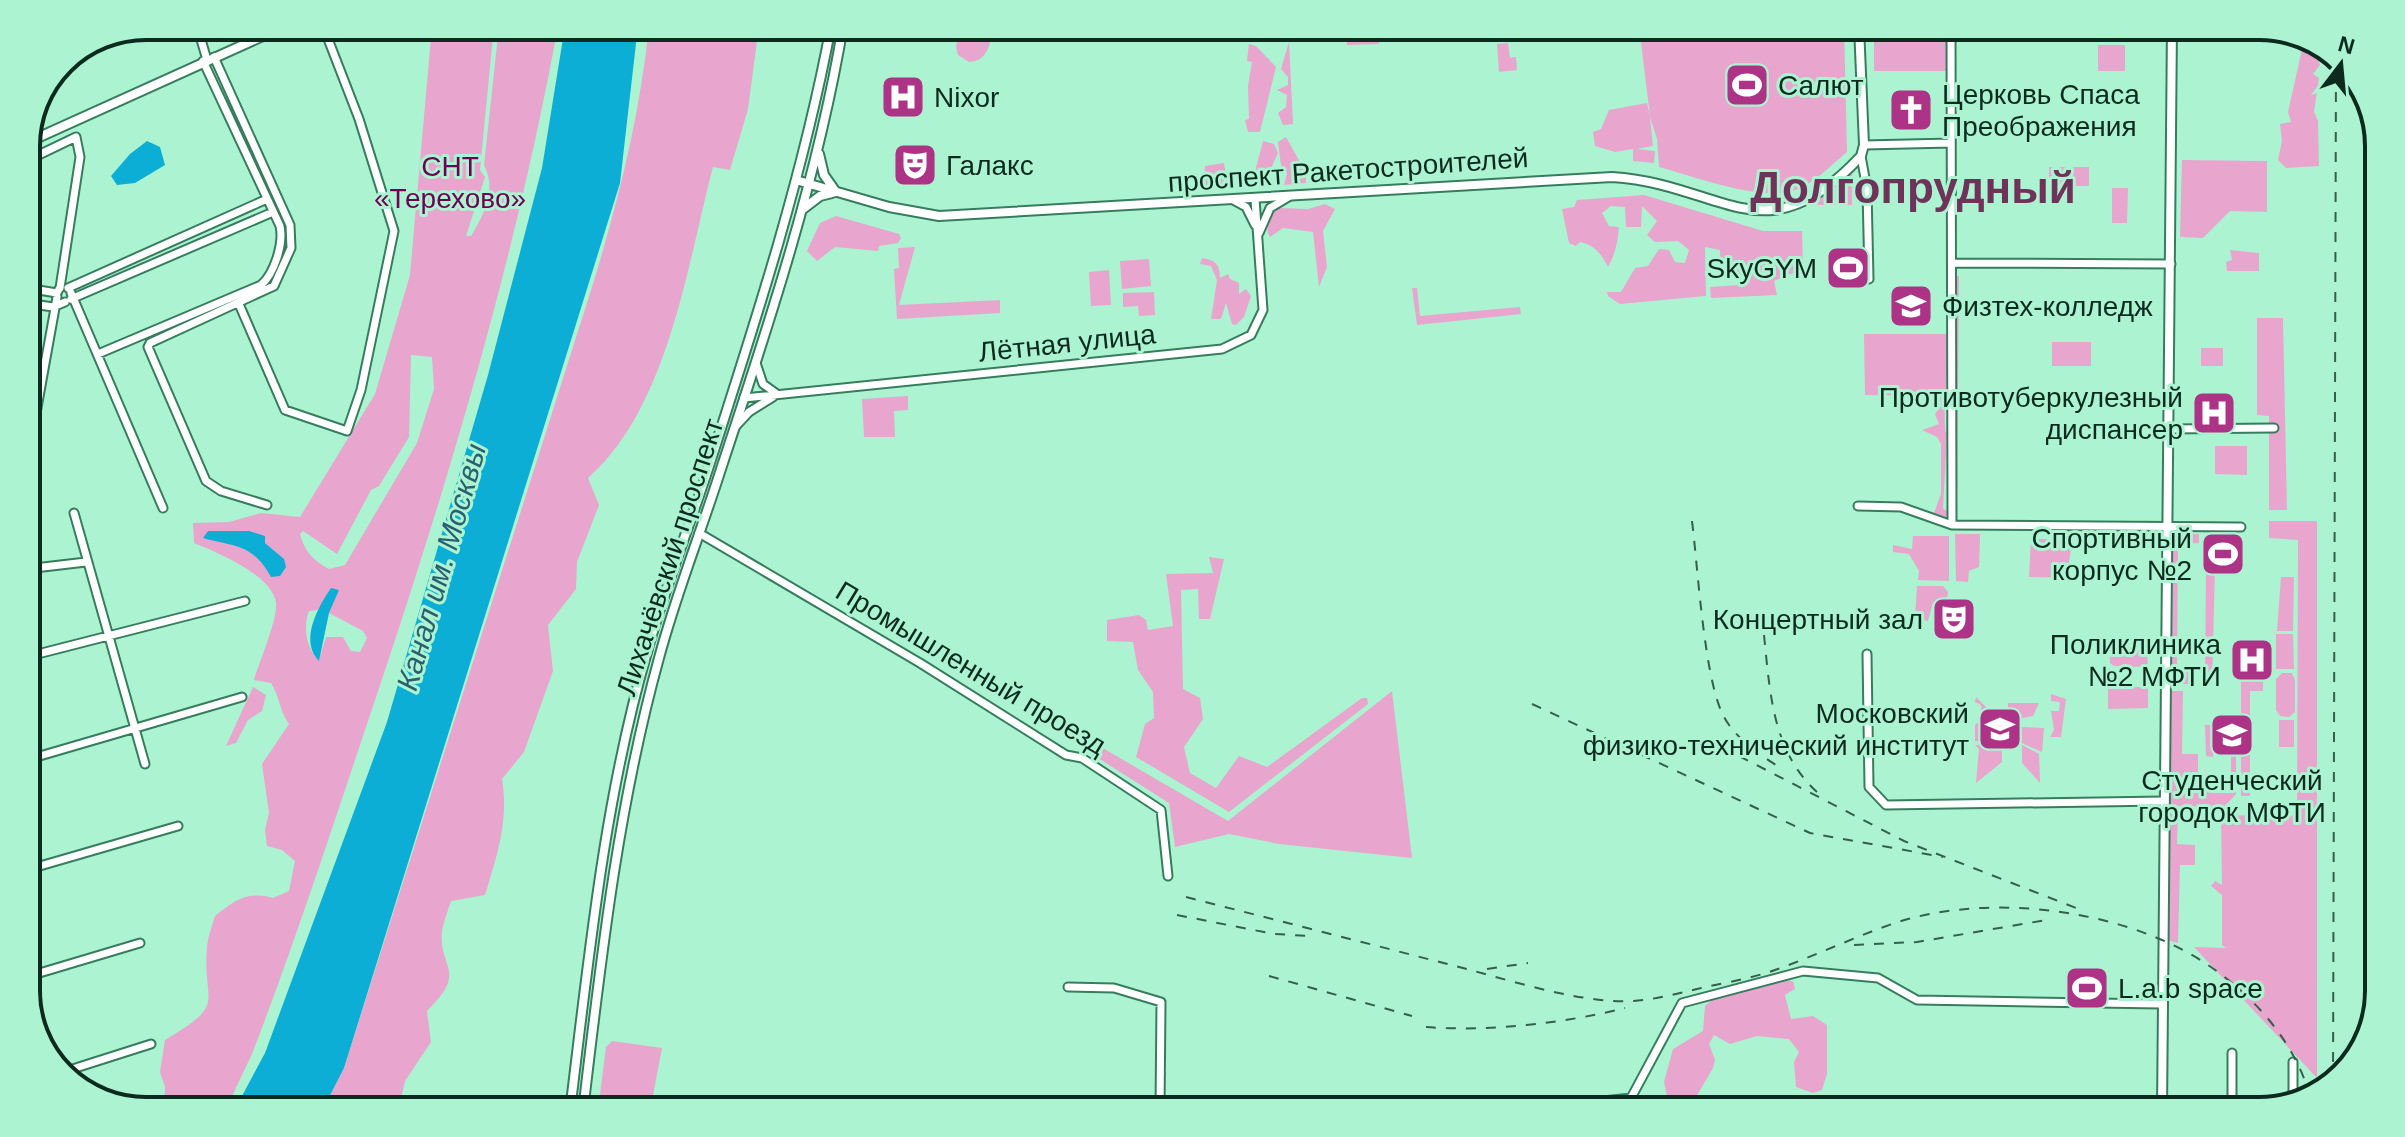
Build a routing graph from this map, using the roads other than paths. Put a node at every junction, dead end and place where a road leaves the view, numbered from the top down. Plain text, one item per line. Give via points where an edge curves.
1 (202, 40) edge
2 (252, 40) edge
3 (328, 40) edge
4 (828, 40) edge
5 (840, 40) edge
6 (1860, 40) edge
7 (1951, 40) edge
8 (2172, 40) edge
9 (208, 59) junction
10 (41, 136) edge
11 (1951, 143) junction
12 (1864, 145) junction
13 (819, 148) junction
14 (40, 154) edge
15 (1861, 156) junction
16 (796, 180) junction
17 (809, 184) junction
18 (836, 192) junction
19 (1290, 196) junction
20 (267, 199) junction
21 (1255, 199) junction
22 (1232, 200) junction
23 (273, 212) junction
24 (800, 212) junction
25 (1258, 235) junction
26 (1952, 263) junction
27 (2171, 264) junction
28 (1869, 279) dead end
29 (40, 291) edge
30 (65, 295) junction
31 (239, 304) junction
32 (40, 305) edge
33 (53, 307) junction
34 (98, 354) junction
35 (756, 358) junction
36 (40, 385) edge
37 (779, 394) junction
38 (744, 398) junction
39 (729, 401) junction
40 (2274, 428) dead end
41 (2168, 429) junction
42 (734, 430) junction
43 (267, 505) dead end
44 (1858, 506) dead end
45 (163, 508) dead end
46 (74, 513) dead end
47 (1952, 525) junction
48 (2166, 526) junction
49 (2241, 527) dead end
50 (699, 533) junction
51 (86, 562) junction
52 (40, 567) edge
53 (245, 601) dead end
54 (107, 634) junction
55 (40, 653) edge
56 (1867, 654) dead end
57 (242, 697) dead end
58 (133, 729) junction
59 (40, 756) edge
60 (145, 764) dead end
61 (2163, 801) junction
62 (178, 826) dead end
63 (40, 866) edge
64 (1168, 876) dead end
65 (140, 943) dead end
66 (40, 973) edge
67 (1068, 987) dead end
68 (2161, 1004) junction
69 (151, 1044) dead end
70 (2232, 1053) dead end
71 (2293, 1062) dead end
72 (74, 1069) edge
73 (2293, 1091) edge
74 (572, 1097) edge
75 (585, 1097) edge
76 (1160, 1097) edge
77 (1632, 1097) edge
78 (2162, 1097) edge
79 (2232, 1097) edge

1 - 9 street
2 - 9 main road
3 - 31 street via 394,231 361,390 347,431 285,410
4 - 16 main road, Лихачёвский проспект
5 - 13 main road, Лихачёвский проспект
6 - 12 main road
7 - 11 street
8 - 27 main road
9 - 10 main road
9 - 20 street
9 - 31 street via 292,231 291,248 274,286
11 - 12 street
11 - 26 street
12 - 15 main road
13 - 17 main road, Лихачёвский проспект
13 - 18 main road via 821,168
14 - 30 street via 76,137 80,157
15 - 19 main road, проспект Ракетостроителей via 1804,203 1777,212 1612,177
15 - 28 street
16 - 17 main road, проспект Ракетостроителей
16 - 39 main road, Лихачёвский проспект
17 - 18 main road, проспект Ракетостроителей
17 - 24 main road, Лихачёвский проспект
18 - 22 main road, проспект Ракетостроителей via 939,216
18 - 24 main road via 820,196
19 - 21 main road, проспект Ракетостроителей
19 - 25 street via 1270,208
20 - 23 street
20 - 30 street
21 - 22 main road, проспект Ракетостроителей
21 - 25 street, Лётная улица
22 - 25 street via 1249,211
23 - 30 street
23 - 34 street via 281,234 267,280
24 - 35 main road, Лихачёвский проспект
25 - 37 street, Лётная улица via 1263,315 1251,335 1232,346
26 - 27 street
26 - 47 street
27 - 41 main road
29 - 30 street
30 - 33 street
30 - 34 street
31 - 43 street via 148,347 206,481
32 - 33 street
33 - 36 street
34 - 45 street
35 - 37 street via 763,384
35 - 38 main road, Лихачёвский проспект
37 - 38 street, Лётная улица
37 - 42 street via 749,412
38 - 39 main road
38 - 42 main road, Лихачёвский проспект
39 - 74 main road, Лихачёвский проспект via 627,728 594,919
40 - 41 street
41 - 48 main road
42 - 50 main road, Лихачёвский проспект
44 - 47 street via 1901,507
46 - 51 street
47 - 48 street
48 - 49 street
48 - 61 main road
50 - 64 street, Промышленный проезд via 1161,810
50 - 75 main road, Лихачёвский проспект via 634,756
51 - 52 street
51 - 54 street
53 - 54 street
54 - 55 street
54 - 58 street
56 - 61 street via 1869,787 1886,805
57 - 58 street
58 - 59 street
58 - 60 street
61 - 68 main road
62 - 63 street
65 - 66 street
67 - 76 street via 1114,988 1161,1002
68 - 77 street via 1917,1000 1878,978 1803,971 1682,1003
68 - 78 main road
69 - 72 street
70 - 79 street
71 - 73 street

